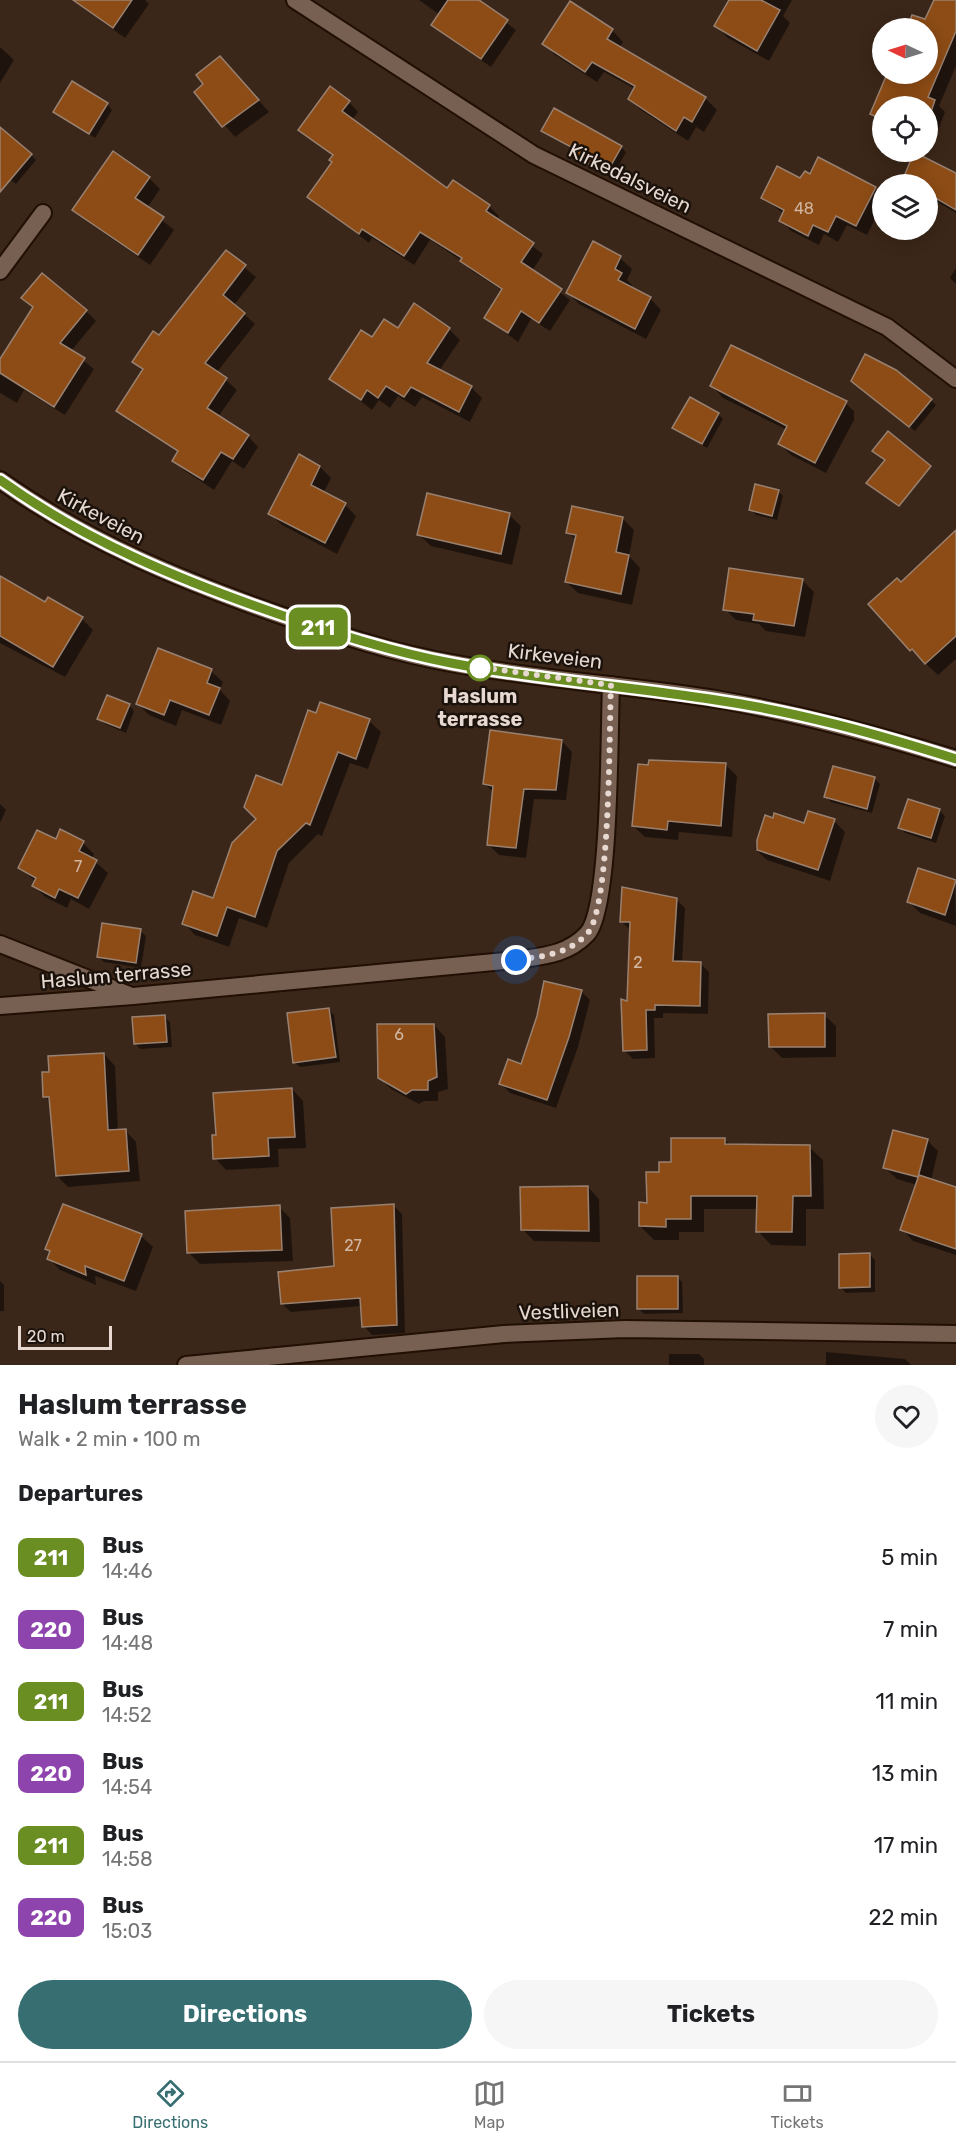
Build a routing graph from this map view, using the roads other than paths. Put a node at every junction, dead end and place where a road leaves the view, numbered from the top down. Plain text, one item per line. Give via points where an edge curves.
1 (295, 0) edge
2 (43, 213) dead end
3 (0, 271) edge
4 (956, 379) edge
5 (0, 480) edge
6 (611, 685) junction
7 (956, 759) edge
8 (0, 945) edge
9 (133, 996) junction
10 (0, 1006) edge
11 (956, 1334) edge
12 (186, 1365) edge

1 - 4 street, Kirkedalsveien via 534,155 887,327
2 - 3 street
5 - 6 street, Kirkeveien via 82,532 127,555 256,607 340,635 452,663
6 - 7 street, Kirkeveien via 805,717
6 - 9 street, Haslum terrasse via 604,877 598,911 589,932 572,948 516,960
8 - 9 street
9 - 10 street, Haslum terrasse
11 - 12 street, Vestliveien via 625,1329 504,1334

